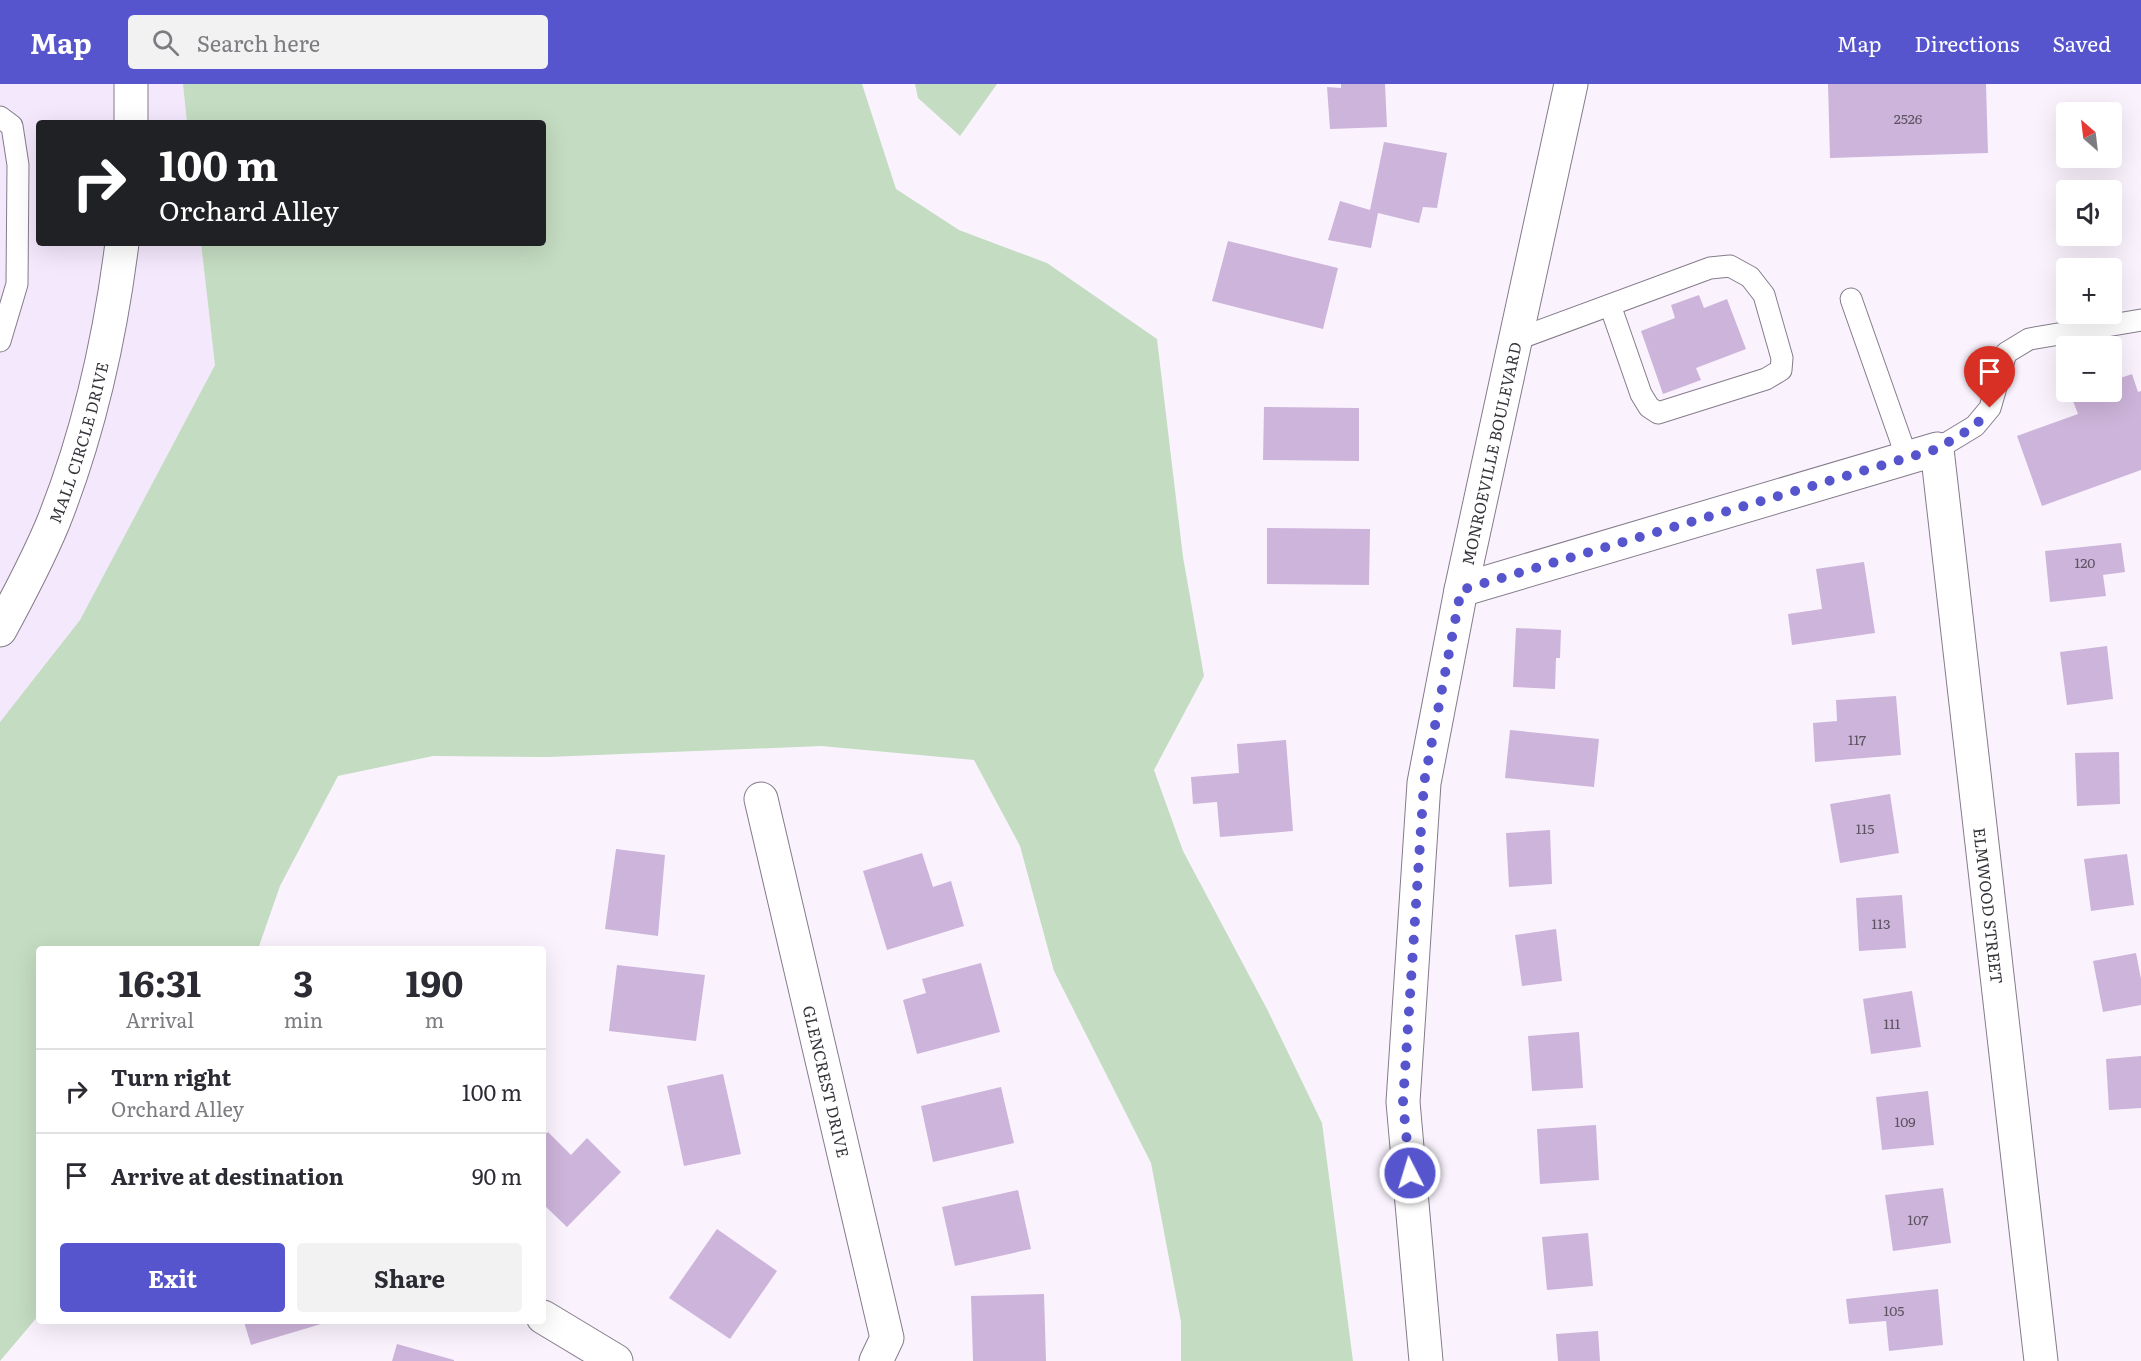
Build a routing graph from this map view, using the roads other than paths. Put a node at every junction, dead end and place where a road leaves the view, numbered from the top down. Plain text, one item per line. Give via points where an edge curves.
1 (131, 84) edge
2 (1570, 84) edge
3 (0, 117) edge
4 (131, 120) edge
5 (122, 246) edge
6 (1851, 299) dead end
7 (1610, 305) junction
8 (2141, 320) edge
9 (1515, 340) junction
10 (0, 341) edge
11 (1922, 454) junction
12 (1461, 590) junction
13 (0, 630) edge
14 (761, 799) dead end
15 (546, 1319) edge
16 (616, 1361) edge
17 (876, 1361) edge
18 (1426, 1361) edge
19 (2041, 1361) edge

1 - 4 street
2 - 9 street, MONROEVILLE BOULEVARD
3 - 10 lane via 12,126 18,188 17,284
5 - 13 street, MALL CIRCLE DRIVE via 100,374 82,442 53,524
6 - 11 lane
7 - 7 lane via 1710,268 1730,266 1750,277 1764,295 1782,358 1780,370 1766,379 1658,413 1641,394
7 - 9 lane
8 - 11 lane via 2030,339 2006,353 1990,408 1975,426
9 - 12 street, MONROEVILLE BOULEVARD
11 - 12 street
11 - 19 street, ELMWOOD STREET
12 - 18 street, MONROEVILLE BOULEVARD via 1424,783 1403,1102
14 - 17 street, GLENCREST DRIVE via 888,1338
15 - 16 street

